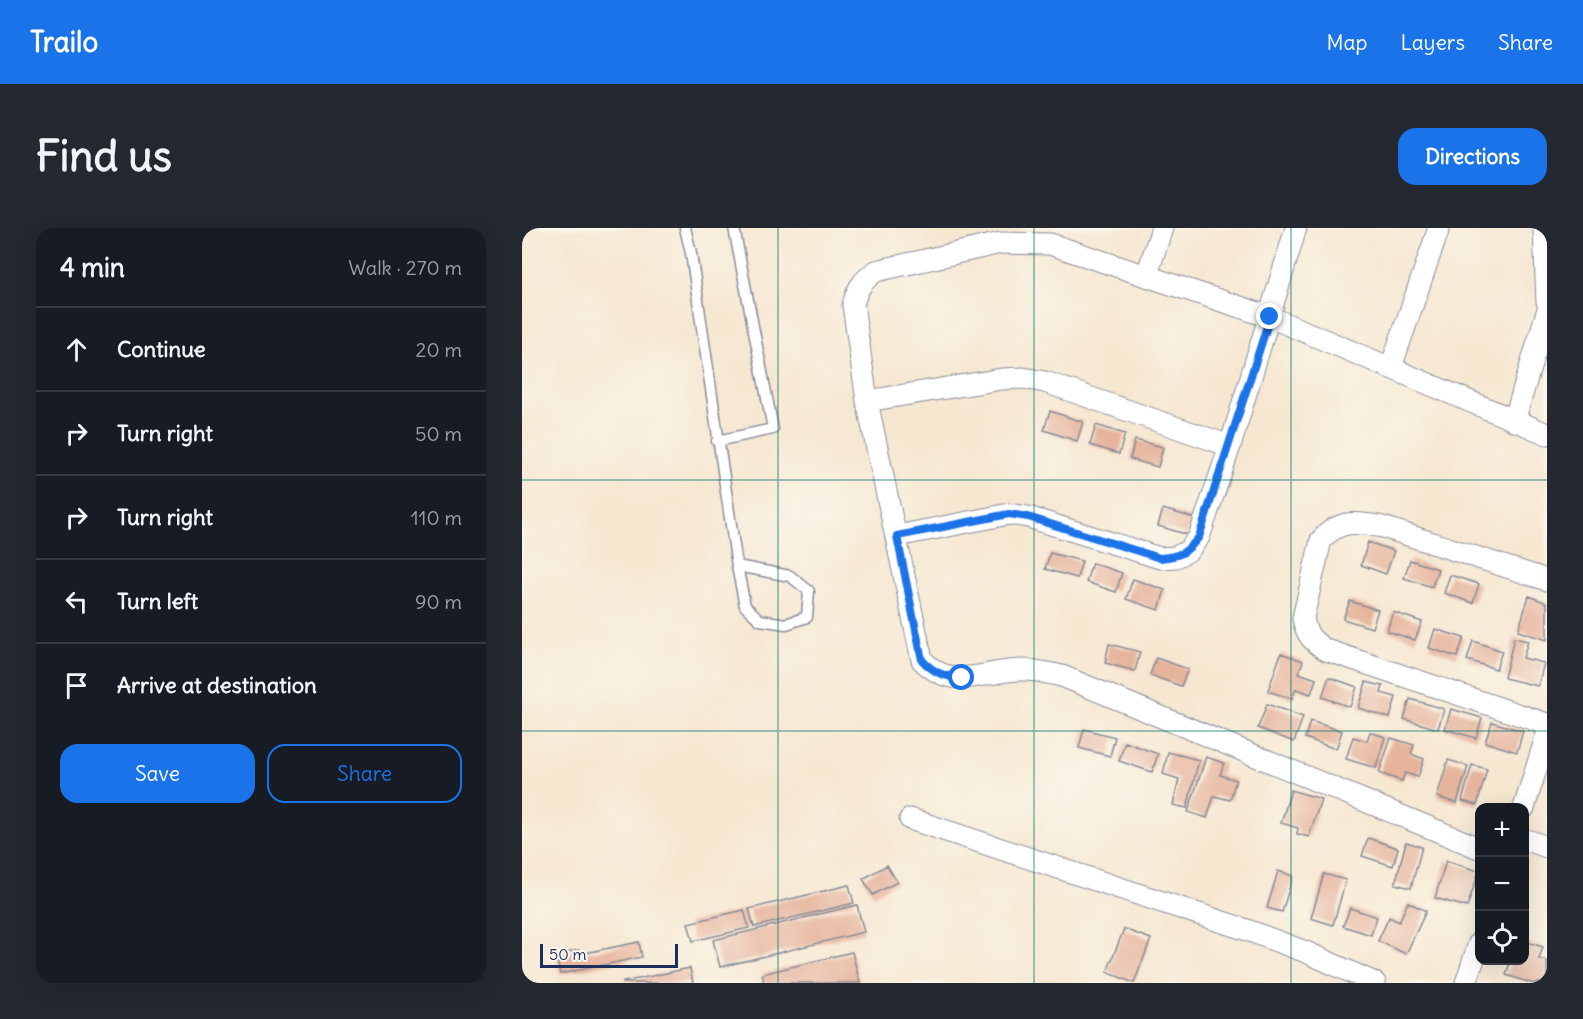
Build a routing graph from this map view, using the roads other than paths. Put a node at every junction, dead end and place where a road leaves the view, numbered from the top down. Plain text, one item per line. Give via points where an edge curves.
1 (679, 228) edge
2 (685, 228) edge
3 (734, 228) edge
4 (741, 228) edge
5 (1162, 228) edge
6 (1296, 228) edge
7 (1438, 228) edge
8 (1544, 228) edge
9 (739, 252) junction
10 (691, 253) junction
11 (1146, 275) junction
12 (1547, 302) edge
13 (1547, 312) edge
14 (1270, 317) junction
15 (1391, 367) junction
16 (867, 402) junction
17 (1514, 421) junction
18 (1547, 434) edge
19 (717, 441) junction
20 (1230, 447) junction
21 (897, 536) junction
22 (737, 567) junction
23 (1547, 580) edge
24 (1547, 724) edge
25 (1547, 734) edge
26 (1526, 803) edge
27 (910, 819) dead end
28 (1529, 841) edge
29 (1475, 846) edge
30 (1547, 847) edge
31 (1475, 955) edge
32 (1369, 982) edge
33 (1466, 983) edge

1 - 10 lane
2 - 10 lane
3 - 9 lane
4 - 9 lane
5 - 11 street
6 - 14 street
7 - 15 street
8 - 12 street
9 - 19 lane via 773,429
10 - 19 lane
11 - 14 street
11 - 16 street via 1050,244 1026,242 1001,243 876,271 863,280 853,305
13 - 17 street
14 - 15 street
14 - 20 street
15 - 17 street
16 - 20 street via 1023,378 1045,382
16 - 21 street
17 - 18 street
19 - 22 lane
20 - 21 street via 1199,537 1176,557 1160,558 1009,514
21 - 29 street via 922,660 932,671 948,678 1019,670 1062,676
22 - 22 lane via 790,576 809,591 807,617 786,624 760,620 746,606
23 - 24 street via 1359,522 1339,526 1321,540 1303,618 1312,641 1326,650
25 - 26 street
27 - 32 street via 1247,930
28 - 30 street
31 - 33 street

